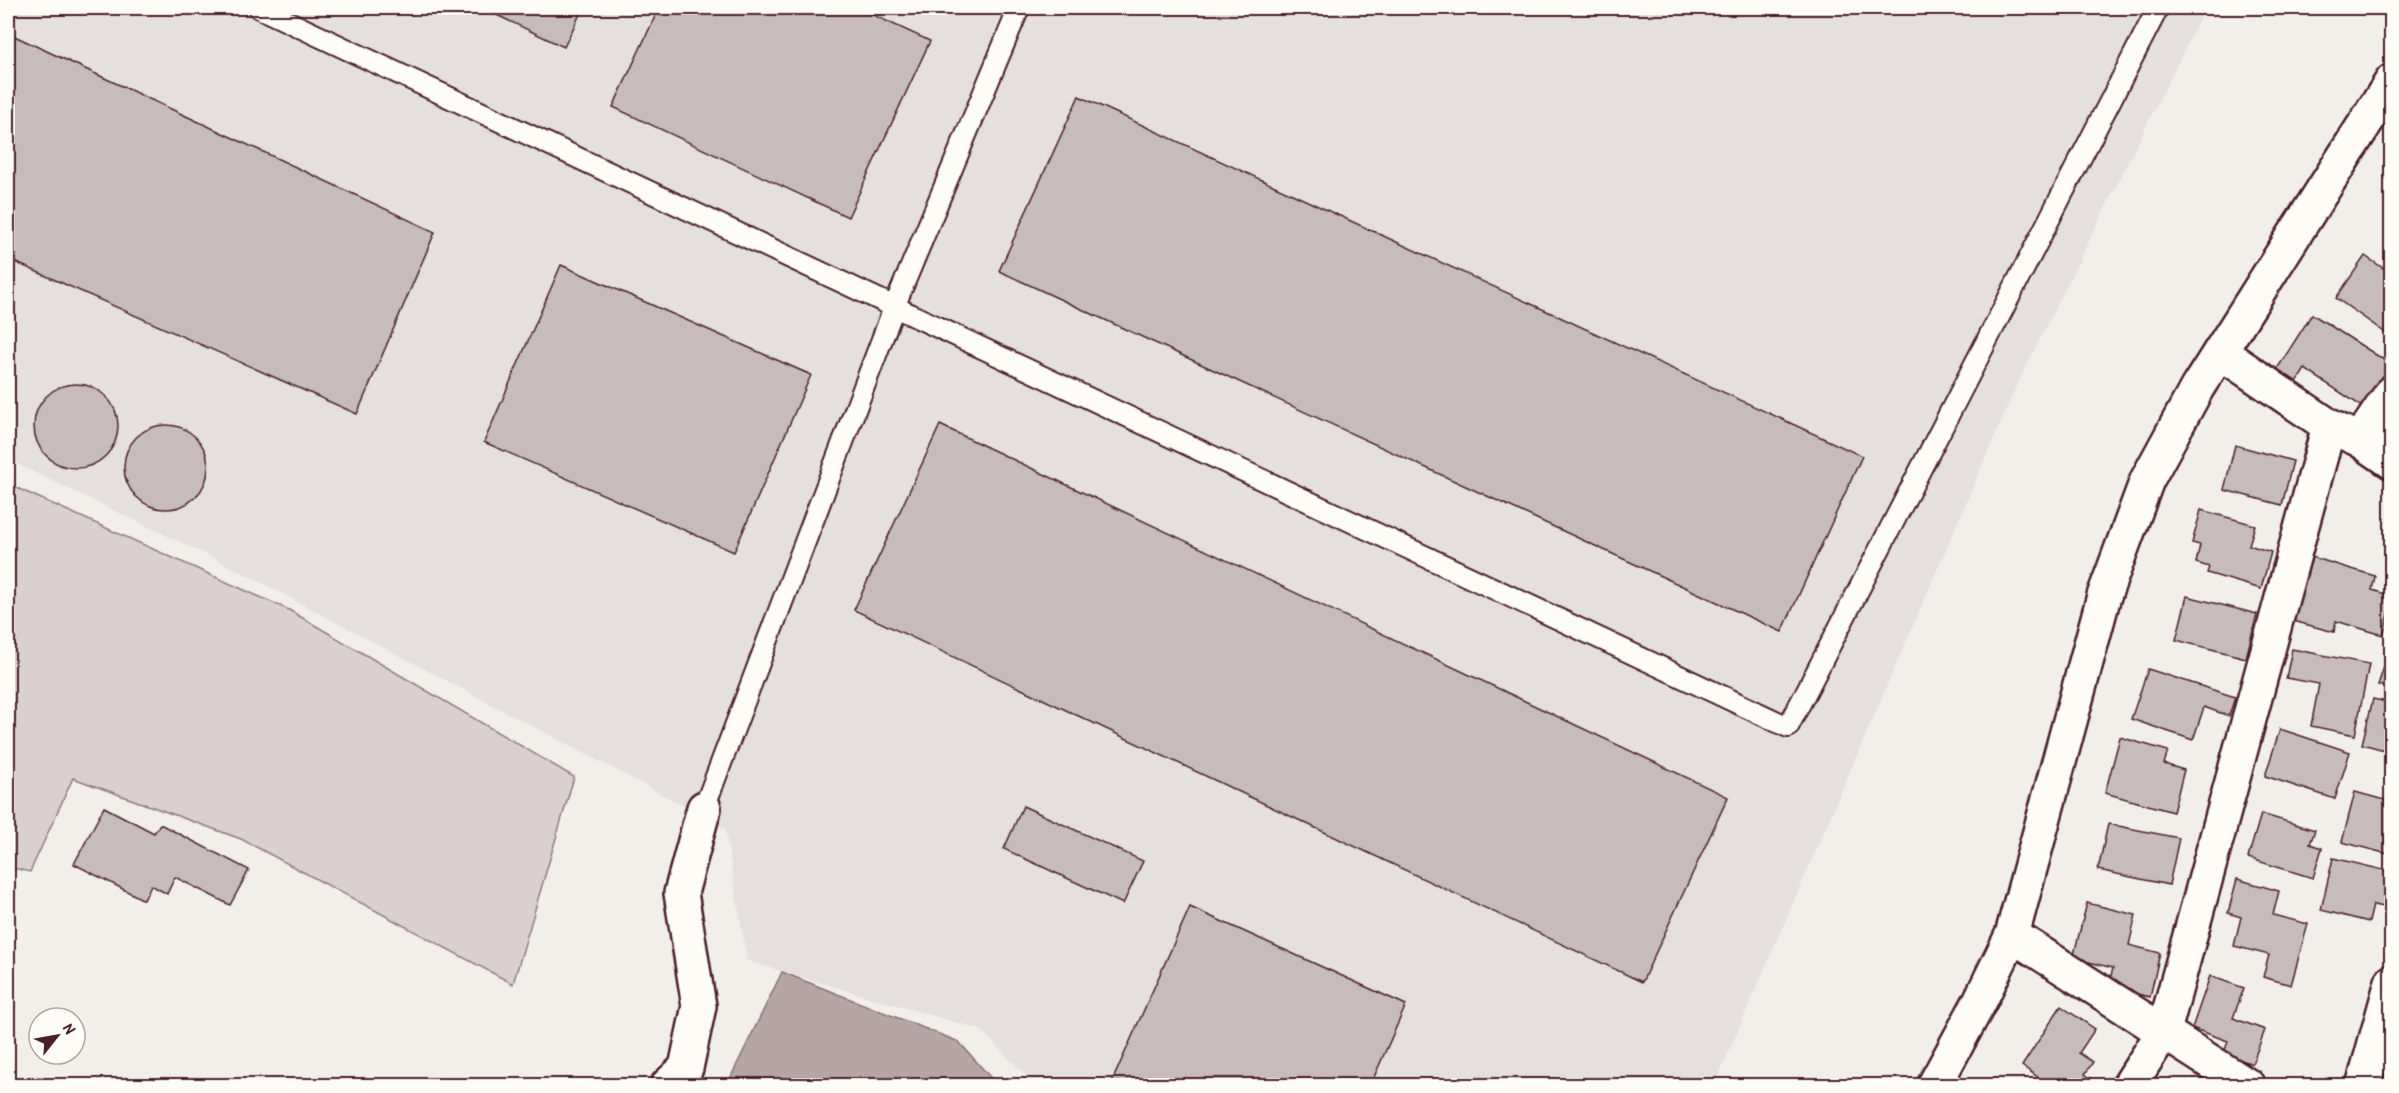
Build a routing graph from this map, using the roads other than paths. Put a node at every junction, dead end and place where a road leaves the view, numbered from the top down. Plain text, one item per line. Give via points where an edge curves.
1 (260, 8) edge
2 (1019, 8) edge
3 (2158, 8) edge
4 (2391, 81) edge
5 (895, 305) junction
6 (2220, 352) junction
7 (2391, 392) edge
8 (2329, 426) junction
9 (2360, 440) junction
10 (2391, 462) edge
11 (704, 808) joint
12 (2013, 935) junction
13 (2391, 982) edge
14 (2164, 1031) junction
15 (667, 1086) edge
16 (1934, 1086) edge
17 (2129, 1086) edge
18 (2248, 1086) edge
19 (2363, 1086) edge

1 - 5 lane
2 - 5 lane
3 - 5 lane via 1788,727
4 - 6 street
5 - 11 lane
6 - 8 street
6 - 12 street via 2147,480 2104,596
7 - 9 street
8 - 9 street
8 - 14 street
9 - 10 street
11 - 15 street via 681,893 699,1006 686,1068
12 - 14 street
12 - 16 street
13 - 19 street
14 - 17 street
14 - 18 street

